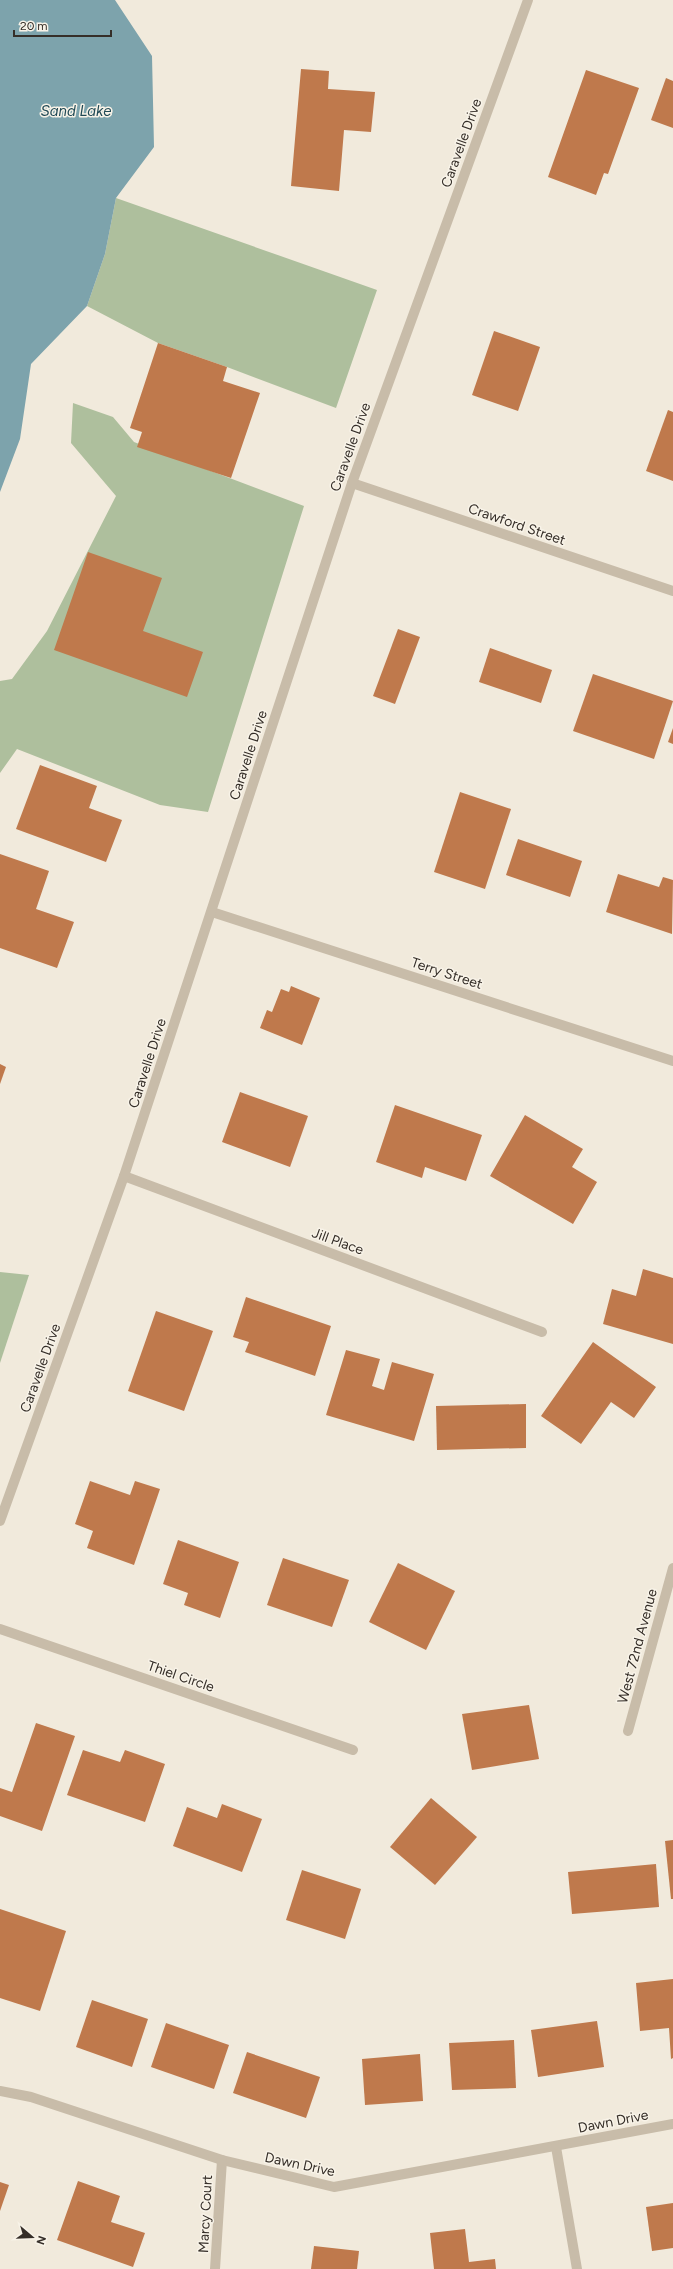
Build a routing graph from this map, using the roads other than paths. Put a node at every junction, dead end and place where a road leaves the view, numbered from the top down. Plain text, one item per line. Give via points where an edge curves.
1 (528, 0) edge
2 (352, 483) junction
3 (673, 591) edge
4 (212, 912) junction
5 (673, 1060) edge
6 (124, 1176) junction
7 (542, 1332) dead end
8 (0, 1521) edge
9 (673, 1568) edge
10 (0, 1629) edge
11 (628, 1731) dead end
12 (353, 1750) dead end
13 (0, 2091) edge
14 (673, 2124) edge
15 (556, 2146) junction
16 (222, 2160) junction
17 (215, 2269) edge
18 (577, 2269) edge

1 - 2 street, Caravelle Drive
2 - 3 street, Crawford Street
2 - 4 street, Caravelle Drive
4 - 5 street, Terry Street
4 - 6 street, Caravelle Drive
6 - 7 street, Jill Place
6 - 8 street, Caravelle Drive
9 - 11 street, West 72nd Avenue
10 - 12 street, Thiel Circle
13 - 16 street, Dawn Drive via 31,2096
14 - 15 street, Dawn Drive
15 - 16 street, Dawn Drive via 334,2187
15 - 18 street
16 - 17 street, Marcy Court

